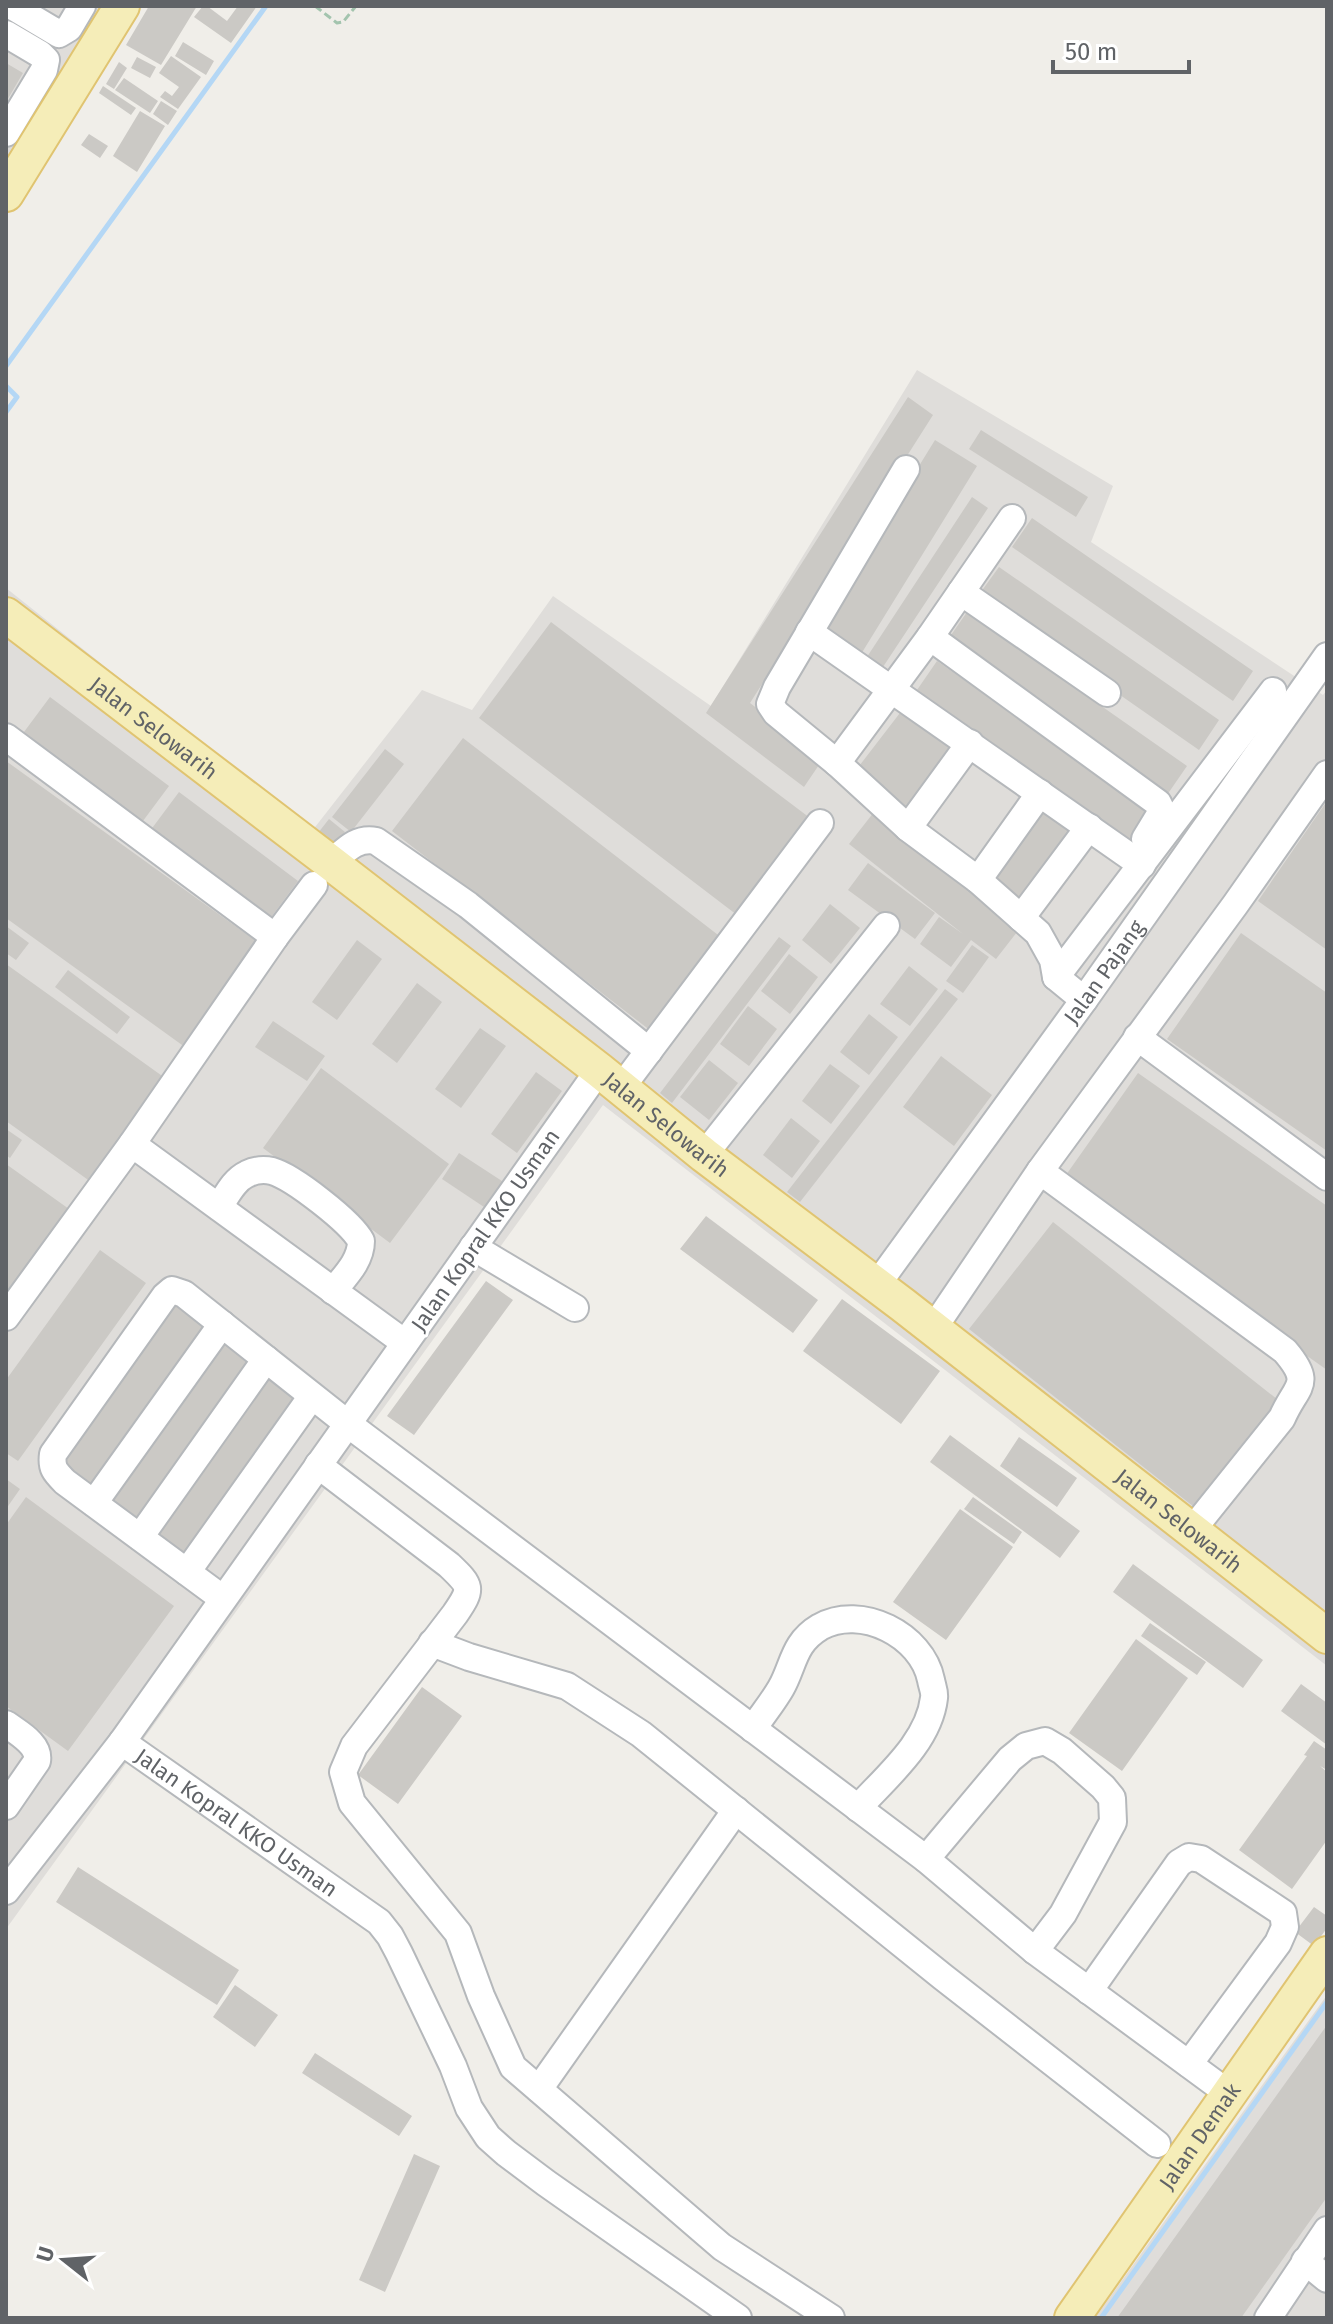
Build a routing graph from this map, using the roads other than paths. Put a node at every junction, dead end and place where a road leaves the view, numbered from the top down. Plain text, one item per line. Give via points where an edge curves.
1 (12, 6) edge
2 (82, 6) edge
3 (122, 6) edge
4 (6, 34) edge
5 (6, 133) edge
6 (6, 194) edge
7 (906, 469) dead end
8 (1012, 518) dead end
9 (961, 592) junction
10 (6, 615) edge
11 (809, 632) junction
12 (930, 637) junction
13 (1327, 656) edge
14 (892, 688) junction
15 (1273, 691) dead end
16 (1107, 693) dead end
17 (6, 737) edge
18 (970, 743) junction
19 (837, 763) junction
20 (1327, 774) edge
21 (1040, 793) junction
22 (820, 823) dead end
23 (1089, 827) junction
24 (908, 828) junction
25 (1137, 861) junction
26 (323, 874) junction
27 (978, 880) junction
28 (1021, 918) junction
29 (886, 926) dead end
30 (275, 937) junction
31 (1056, 977) junction
32 (1084, 1000) junction
33 (1137, 1037) junction
34 (649, 1051) junction
35 (610, 1079) junction
36 (132, 1144) junction
37 (704, 1155) junction
38 (1040, 1171) junction
39 (1327, 1177) edge
40 (219, 1207) junction
41 (473, 1247) junction
42 (876, 1286) junction
43 (333, 1291) junction
44 (575, 1308) dead end
45 (6, 1317) edge
46 (222, 1324) junction
47 (933, 1329) junction
48 (405, 1343) junction
49 (266, 1359) junction
50 (312, 1396) junction
51 (348, 1424) junction
52 (318, 1465) junction
53 (94, 1503) junction
54 (1193, 1529) junction
55 (140, 1537) junction
56 (187, 1572) junction
57 (222, 1598) junction
58 (1327, 1636) edge
59 (432, 1643) junction
60 (6, 1724) edge
61 (753, 1729) junction
62 (122, 1742) junction
63 (10, 1793) edge
64 (858, 1808) junction
65 (736, 1810) junction
66 (926, 1859) junction
67 (6, 1891) edge
68 (1035, 1951) junction
69 (1327, 1954) edge
70 (1089, 1991) junction
71 (1189, 2064) junction
72 (539, 2089) junction
73 (1228, 2093) junction
74 (1157, 2144) dead end
75 (1327, 2230) edge
76 (1305, 2261) junction
77 (1327, 2279) edge
78 (738, 2318) edge
79 (831, 2318) edge
80 (1072, 2318) edge
81 (1268, 2318) edge

1 - 2 street via 59,34
3 - 6 main road
4 - 5 street via 46,60
7 - 11 street
8 - 9 street
9 - 12 street
9 - 16 street
10 - 26 main road, Jalan Selowarih
11 - 14 street
11 - 19 street via 770,704
12 - 14 street
12 - 25 street via 1158,803 1160,818
13 - 32 street, Jalan Pajang
14 - 18 street
14 - 19 street
15 - 25 street
17 - 30 street
18 - 21 street
18 - 24 street
19 - 24 street
20 - 33 street
21 - 23 street
21 - 27 street
22 - 34 street, Jalan Kopral KKO Usman
23 - 25 street
23 - 28 street
24 - 27 street
25 - 31 street
26 - 30 street
26 - 34 street via 357,842 376,841 468,905
26 - 35 main road, Jalan Selowarih
27 - 28 street
28 - 31 street via 1047,947
29 - 37 street
30 - 36 street
31 - 32 street
32 - 42 street, Jalan Pajang
33 - 38 street
33 - 39 street
34 - 35 street, Jalan Kopral KKO Usman
35 - 37 main road, Jalan Selowarih
35 - 41 street, Jalan Kopral KKO Usman
36 - 40 street
36 - 45 street
37 - 42 main road, Jalan Selowarih
38 - 47 street
38 - 54 street via 1297,1365 1300,1391
40 - 43 street
40 - 43 street via 245,1174 270,1171 291,1179 361,1241 356,1262
41 - 44 street
41 - 48 street, Jalan Kopral KKO Usman
42 - 47 main road, Jalan Selowarih
43 - 48 street
46 - 49 street
46 - 53 street
46 - 53 street via 184,1294 172,1290 165,1296 53,1454 53,1471
47 - 54 main road, Jalan Selowarih
48 - 51 street, Jalan Kopral KKO Usman
49 - 50 street
49 - 55 street
50 - 51 street
50 - 56 street
51 - 52 street, Jalan Kopral KKO Usman
51 - 61 street
52 - 57 street, Jalan Kopral KKO Usman
52 - 59 street via 467,1583 466,1597
53 - 55 street
54 - 58 main road, Jalan Selowarih
55 - 56 street
56 - 57 street
57 - 62 street, Jalan Kopral KKO Usman
59 - 65 street via 567,1686 641,1734
59 - 72 street via 354,1746 343,1772 352,1803 458,1933 513,2067
60 - 63 street via 39,1754
61 - 64 street
61 - 64 street via 783,1685 800,1645 818,1628 858,1618 911,1644 928,1666 935,1696 925,1728
62 - 67 street
62 - 78 street, Jalan Kopral KKO Usman via 379,1922 488,2137
64 - 66 street
65 - 72 street
65 - 74 street
66 - 68 street
66 - 68 street via 1026,1746 1045,1741 1062,1751 1112,1798 1113,1822 1063,1914
68 - 70 street
69 - 73 main road, Jalan Demak
70 - 71 street
70 - 71 street via 1179,1863 1189,1857 1201,1859 1283,1913 1285,1927 1278,1943
71 - 73 street
72 - 79 street via 722,2247
73 - 80 main road, Jalan Demak
75 - 76 street
76 - 77 street
76 - 81 street

